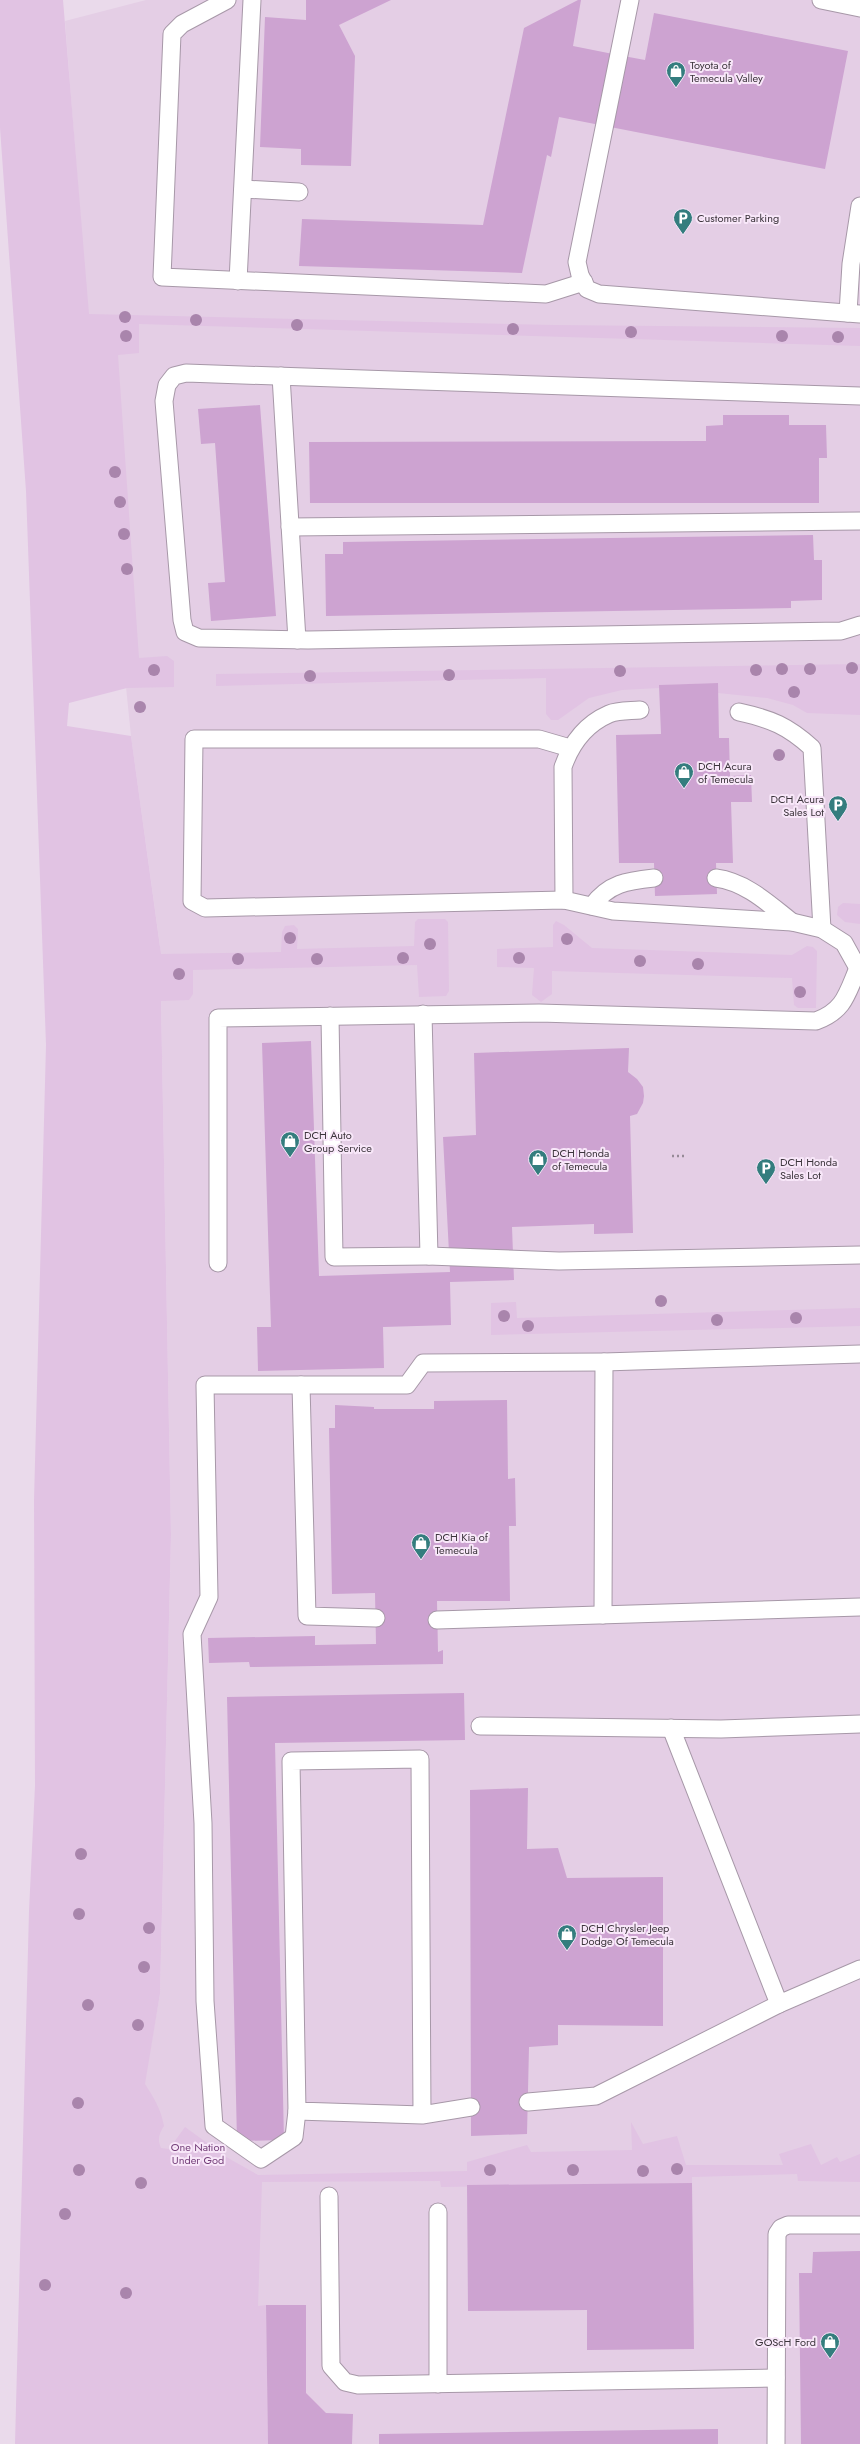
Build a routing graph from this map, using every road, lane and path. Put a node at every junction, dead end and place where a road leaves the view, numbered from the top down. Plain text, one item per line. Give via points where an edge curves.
1 (227, 0) edge
2 (252, 0) edge
3 (630, 0) edge
4 (821, 0) edge
5 (860, 8) edge
6 (243, 190) junction
7 (299, 192) dead end
8 (860, 206) edge
9 (238, 281) junction
10 (584, 282) junction
11 (854, 314) edge
12 (281, 376) junction
13 (860, 396) edge
14 (860, 522) edge
15 (290, 527) junction
16 (860, 625) edge
17 (297, 640) junction
18 (640, 710) dead end
19 (739, 712) dead end
20 (570, 748) junction
21 (654, 878) dead end
22 (716, 878) dead end
23 (564, 900) junction
24 (592, 906) junction
25 (792, 922) junction
26 (822, 929) junction
27 (859, 968) edge
28 (423, 1014) junction
29 (330, 1016) junction
30 (672, 1156) dead end
31 (684, 1156) dead end
32 (860, 1255) edge
33 (429, 1256) junction
34 (218, 1263) dead end
35 (860, 1354) edge
36 (604, 1362) junction
37 (301, 1385) junction
38 (860, 1607) edge
39 (603, 1615) junction
40 (376, 1618) dead end
41 (437, 1620) dead end
42 (860, 1724) edge
43 (480, 1726) dead end
44 (672, 1728) junction
45 (860, 1969) edge
46 (780, 2004) junction
47 (528, 2102) dead end
48 (471, 2107) dead end
49 (297, 2111) junction
50 (422, 2115) junction
51 (329, 2196) dead end
52 (438, 2212) dead end
53 (860, 2225) edge
54 (776, 2378) junction
55 (438, 2384) junction
56 (776, 2444) edge

1 - 9 lane via 182,24 172,34 162,277
2 - 6 lane
3 - 10 lane via 577,262
4 - 5 lane
6 - 7 lane
6 - 9 lane
8 - 11 lane via 851,264
9 - 10 lane via 546,294
10 - 11 lane via 588,289 599,294
12 - 13 lane
12 - 15 lane
12 - 17 lane via 186,373 174,376 167,385 164,401 185,632 199,638
14 - 15 lane
15 - 17 lane
16 - 17 lane via 841,631
18 - 20 lane via 610,713 590,726
19 - 26 lane via 760,716 792,730 812,748
20 - 23 lane via 563,766
20 - 23 lane via 539,739 194,739 192,901 205,908
21 - 24 lane via 620,884 602,892
22 - 25 lane via 731,880 750,891
23 - 24 lane
24 - 25 lane via 613,911
25 - 26 lane
26 - 27 lane via 844,943
27 - 28 lane via 846,998 831,1015 816,1021 539,1013
28 - 29 lane
28 - 33 lane
29 - 33 lane via 334,1257
29 - 34 lane via 218,1018
30 - 31 path
32 - 33 lane via 559,1261
35 - 36 lane
36 - 37 lane via 423,1363 407,1385
36 - 39 lane
37 - 40 lane via 307,1616
37 - 49 lane via 205,1385 209,1597 192,1634 203,1823 205,2001 214,2126 262,2159 294,2137
38 - 39 lane
39 - 41 lane
42 - 44 lane
43 - 44 lane
44 - 46 lane
45 - 46 lane
46 - 47 lane via 596,2096
48 - 50 lane
49 - 50 lane
49 - 50 lane via 291,1761 420,1759
51 - 55 lane via 330,2366 346,2382 358,2386
52 - 55 lane
53 - 54 lane via 788,2225 781,2228 777,2234
54 - 55 lane
54 - 56 lane

